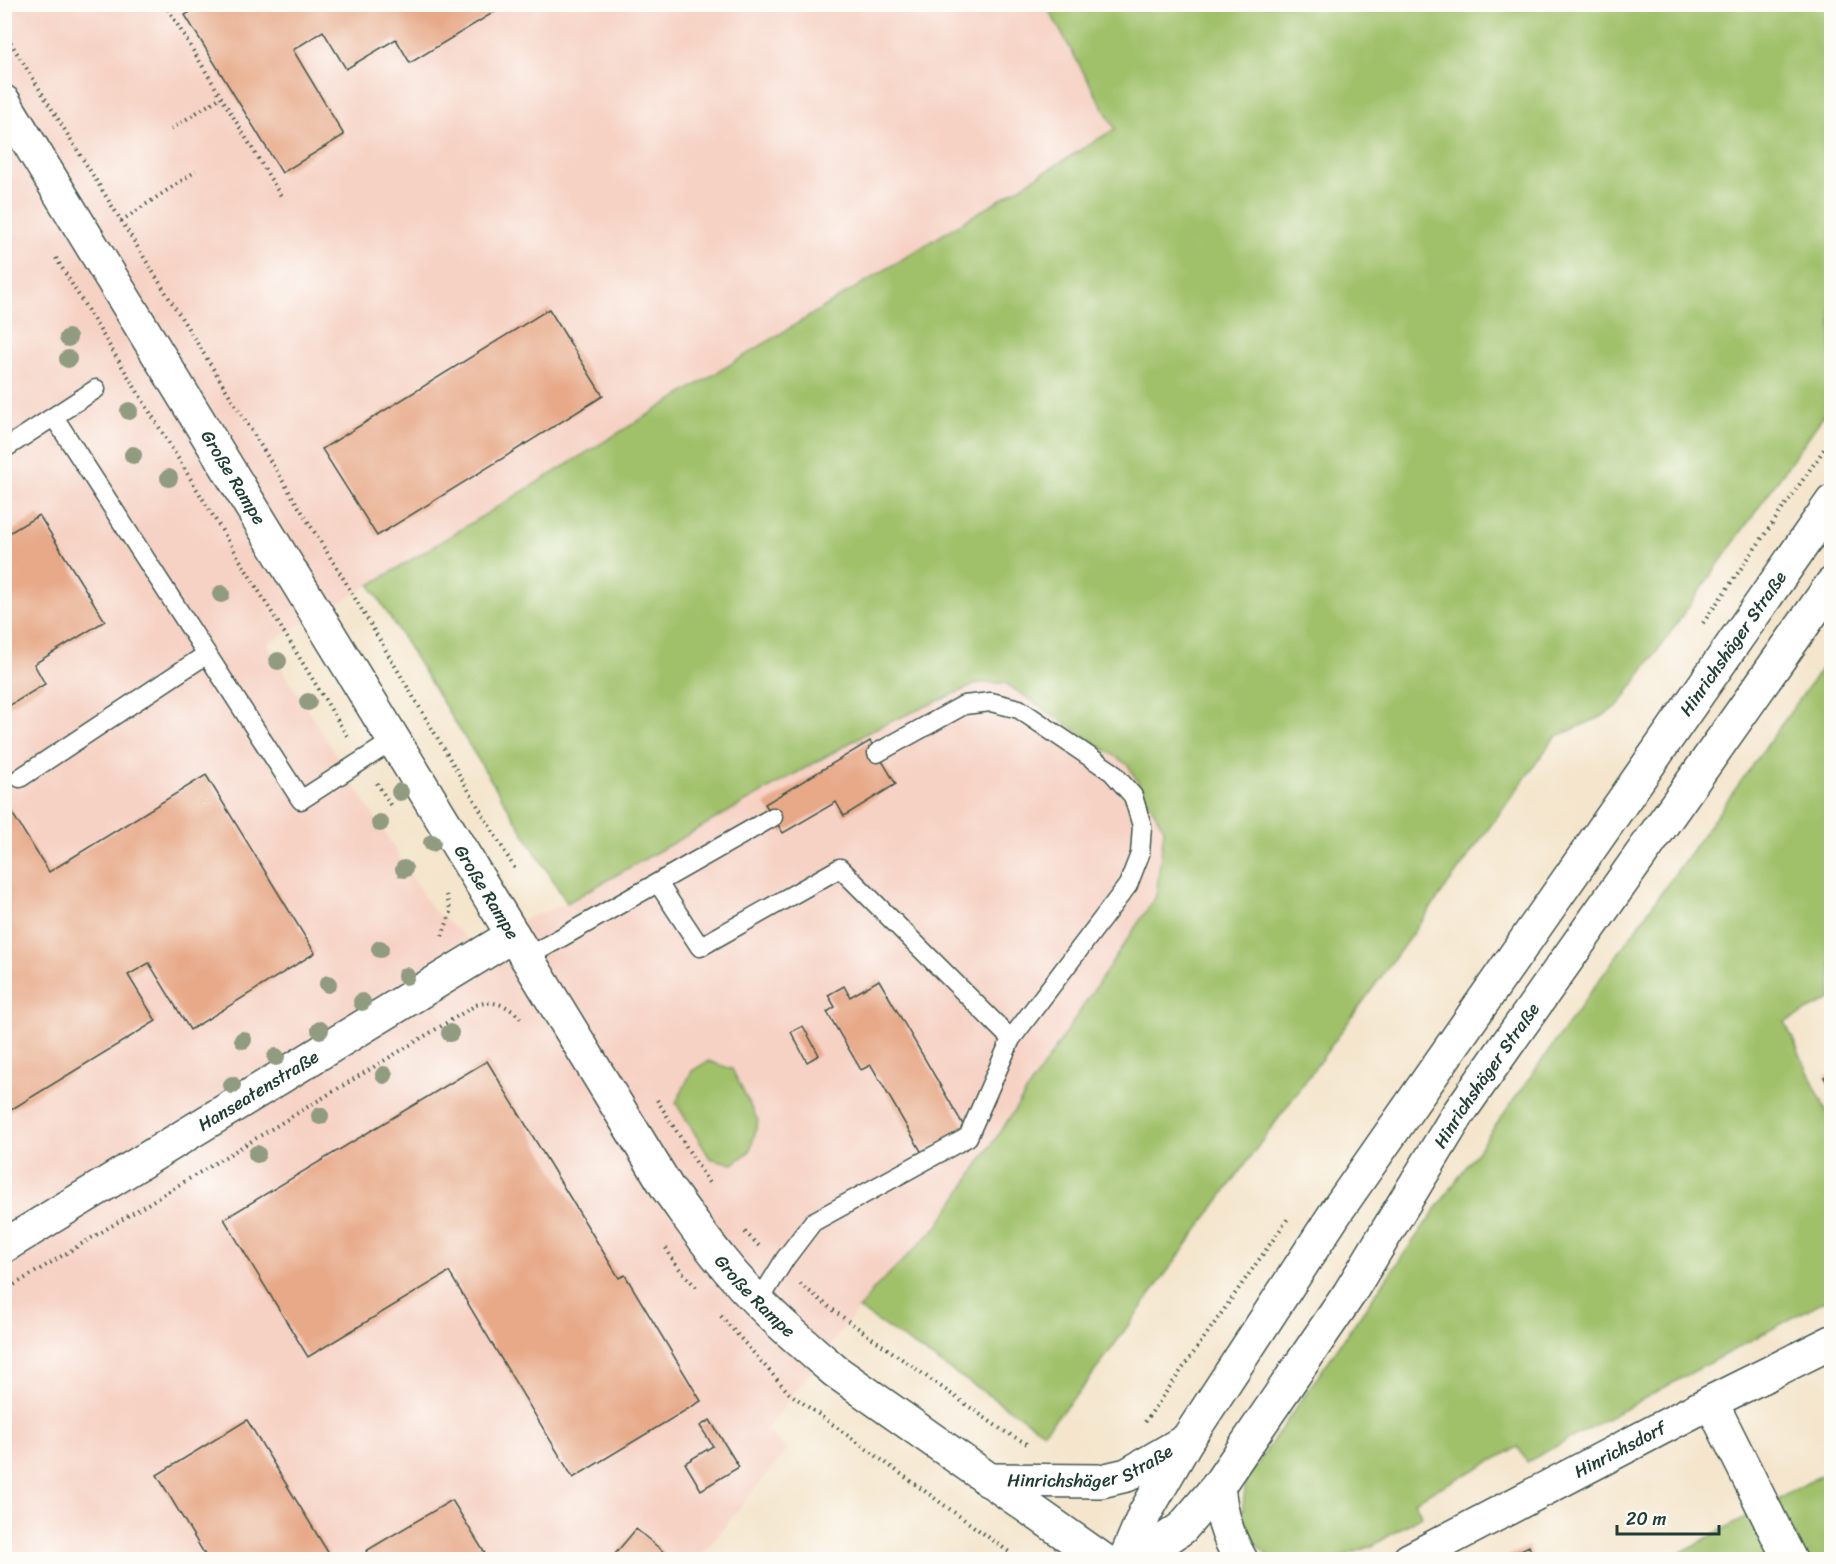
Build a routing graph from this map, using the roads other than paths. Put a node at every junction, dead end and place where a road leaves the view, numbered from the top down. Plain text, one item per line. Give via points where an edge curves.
1 (4, 102) edge
2 (96, 389) dead end
3 (54, 417) junction
4 (4, 448) edge
5 (1832, 502) edge
6 (1832, 584) edge
7 (207, 654) junction
8 (394, 740) junction
9 (877, 753) dead end
10 (20, 778) dead end
11 (773, 817) dead end
12 (658, 883) junction
13 (520, 946) junction
14 (1011, 1039) junction
15 (4, 1246) edge
16 (758, 1303) junction
17 (1832, 1342) edge
18 (1711, 1402) junction
19 (1186, 1440) junction
20 (988, 1480) junction
21 (1218, 1486) junction
22 (1103, 1560) edge
23 (1125, 1560) edge
24 (1136, 1560) edge
25 (1241, 1560) edge
26 (1409, 1560) edge
27 (1790, 1560) edge

1 - 8 street, Große Rampe
2 - 3 lane
3 - 4 lane
3 - 7 lane
5 - 19 street, Hinrichshäger Straße via 1406,1110
6 - 21 street, Hinrichshäger Straße via 1458,1114 1349,1294
7 - 8 lane via 301,800
7 - 10 lane
8 - 13 street, Große Rampe
9 - 14 lane via 964,705 991,702 1019,709 1112,772 1133,796 1142,826 1140,854 1128,885
11 - 12 lane
12 - 13 lane
12 - 14 lane via 700,947 840,868
13 - 15 street, Hanseatenstraße
13 - 16 street, Große Rampe via 668,1189 720,1260
14 - 16 lane via 968,1137 813,1222
16 - 20 street, Große Rampe via 835,1371
17 - 18 street, Hinrichsdorf
18 - 26 street, Hinrichsdorf
18 - 27 street
19 - 20 street, Hinrichshäger Straße via 1126,1475 1101,1481
19 - 23 street, Hinrichshäger Straße via 1145,1513
20 - 22 street, Große Rampe
21 - 24 street, Hinrichshäger Straße via 1182,1528
21 - 25 street via 1221,1514

